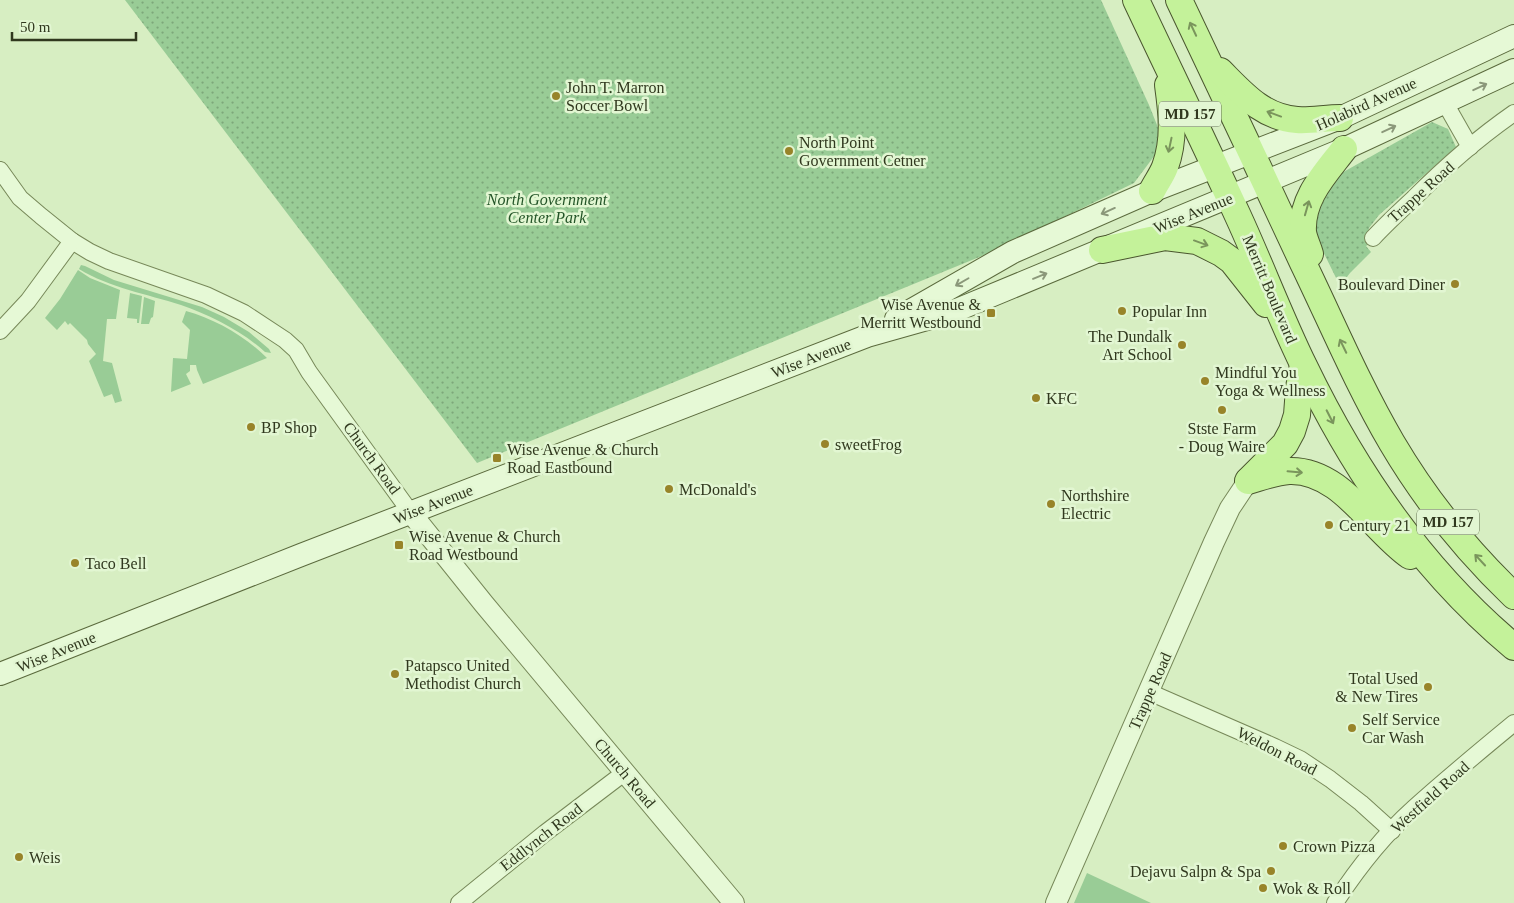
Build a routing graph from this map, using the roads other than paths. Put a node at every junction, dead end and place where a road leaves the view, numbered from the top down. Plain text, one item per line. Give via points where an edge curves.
1 (1136, 0) edge
2 (1179, 0) edge
3 (1514, 36) edge
4 (1207, 58) junction
5 (1165, 62) junction
6 (1514, 70) edge
7 (1445, 102) junction
8 (1514, 113) edge
9 (1340, 118) junction
10 (1470, 147) junction
11 (1344, 150) junction
12 (1251, 152) junction
13 (1216, 167) junction
14 (0, 170) edge
15 (1265, 183) junction
16 (1152, 191) junction
17 (1230, 198) junction
18 (1373, 238) dead end
19 (72, 242) junction
20 (1102, 250) junction
21 (1331, 322) junction
22 (0, 331) edge
23 (1289, 335) junction
24 (867, 336) junction
25 (1303, 366) junction
26 (1248, 481) junction
27 (411, 512) junction
28 (1445, 581) junction
29 (1514, 596) edge
30 (1514, 628) edge
31 (1514, 647) edge
32 (0, 674) edge
33 (1149, 692) junction
34 (1514, 723) edge
35 (624, 773) junction
36 (1392, 831) junction
37 (459, 903) edge
38 (734, 903) edge
39 (1056, 903) edge
40 (1335, 903) edge

1 - 5 main road, Merritt Boulevard / MD 157
4 -> 2 main road, MD 157
3 - 9 main road, Holabird Avenue
9 -> 4 main road via 1298,120 1268,113
4 - 12 main road, MD 157
5 - 13 main road, Merritt Boulevard / MD 157
5 -> 16 main road via 1172,139 1164,168
7 -> 6 main road, Holabird Avenue
7 - 10 street
11 -> 7 main road, Holabird Avenue
8 - 10 street, Trappe Road
9 - 12 main road, Holabird Avenue
10 - 18 street, Trappe Road
11 - 15 main road, Holabird Avenue
21 -> 11 main road via 1303,233 1304,219 1306,205 1318,182
12 - 13 main road, Holabird Avenue
12 - 15 main road, MD 157
13 - 16 main road, Wise Avenue
13 - 17 main road, Merritt Boulevard / MD 157
14 - 19 street, Church Road via 20,198
15 - 17 main road, Wise Avenue
15 - 21 main road, MD 157
16 -> 24 main road, Wise Avenue via 1013,252
17 - 20 main road, Wise Avenue
17 - 23 main road, Merritt Boulevard / MD 157
19 - 22 street via 28,301
19 - 27 street, Church Road via 109,261 206,295 244,313 285,340 296,350
20 -> 23 main road via 1165,237 1210,246 1232,261
24 -> 20 main road, Wise Avenue via 952,312
29 -> 21 main road, MD 157 via 1467,546 1406,466 1374,412
23 - 25 main road, Merritt Boulevard / MD 157
24 - 27 main road, Wise Avenue
25 - 26 main road via 1292,431 1285,444
25 -> 28 main road, Merritt Boulevard / MD 157 via 1358,465
26 -> 28 main road via 1275,472 1292,471 1322,478 1343,492 1402,551
26 - 33 street, Trappe Road via 1230,508 1214,542
27 - 32 main road, Wise Avenue
27 - 35 street, Church Road
28 - 30 main road via 1483,601
28 - 31 main road, Merritt Boulevard / MD 157
33 - 36 street, Weldon Road via 1300,760 1330,779
33 - 39 street, Trappe Road
34 - 36 street, Westfield Road via 1413,809
35 - 37 street, Eddlynch Road
35 - 38 street, Church Road
36 - 40 street, Westfield Road

